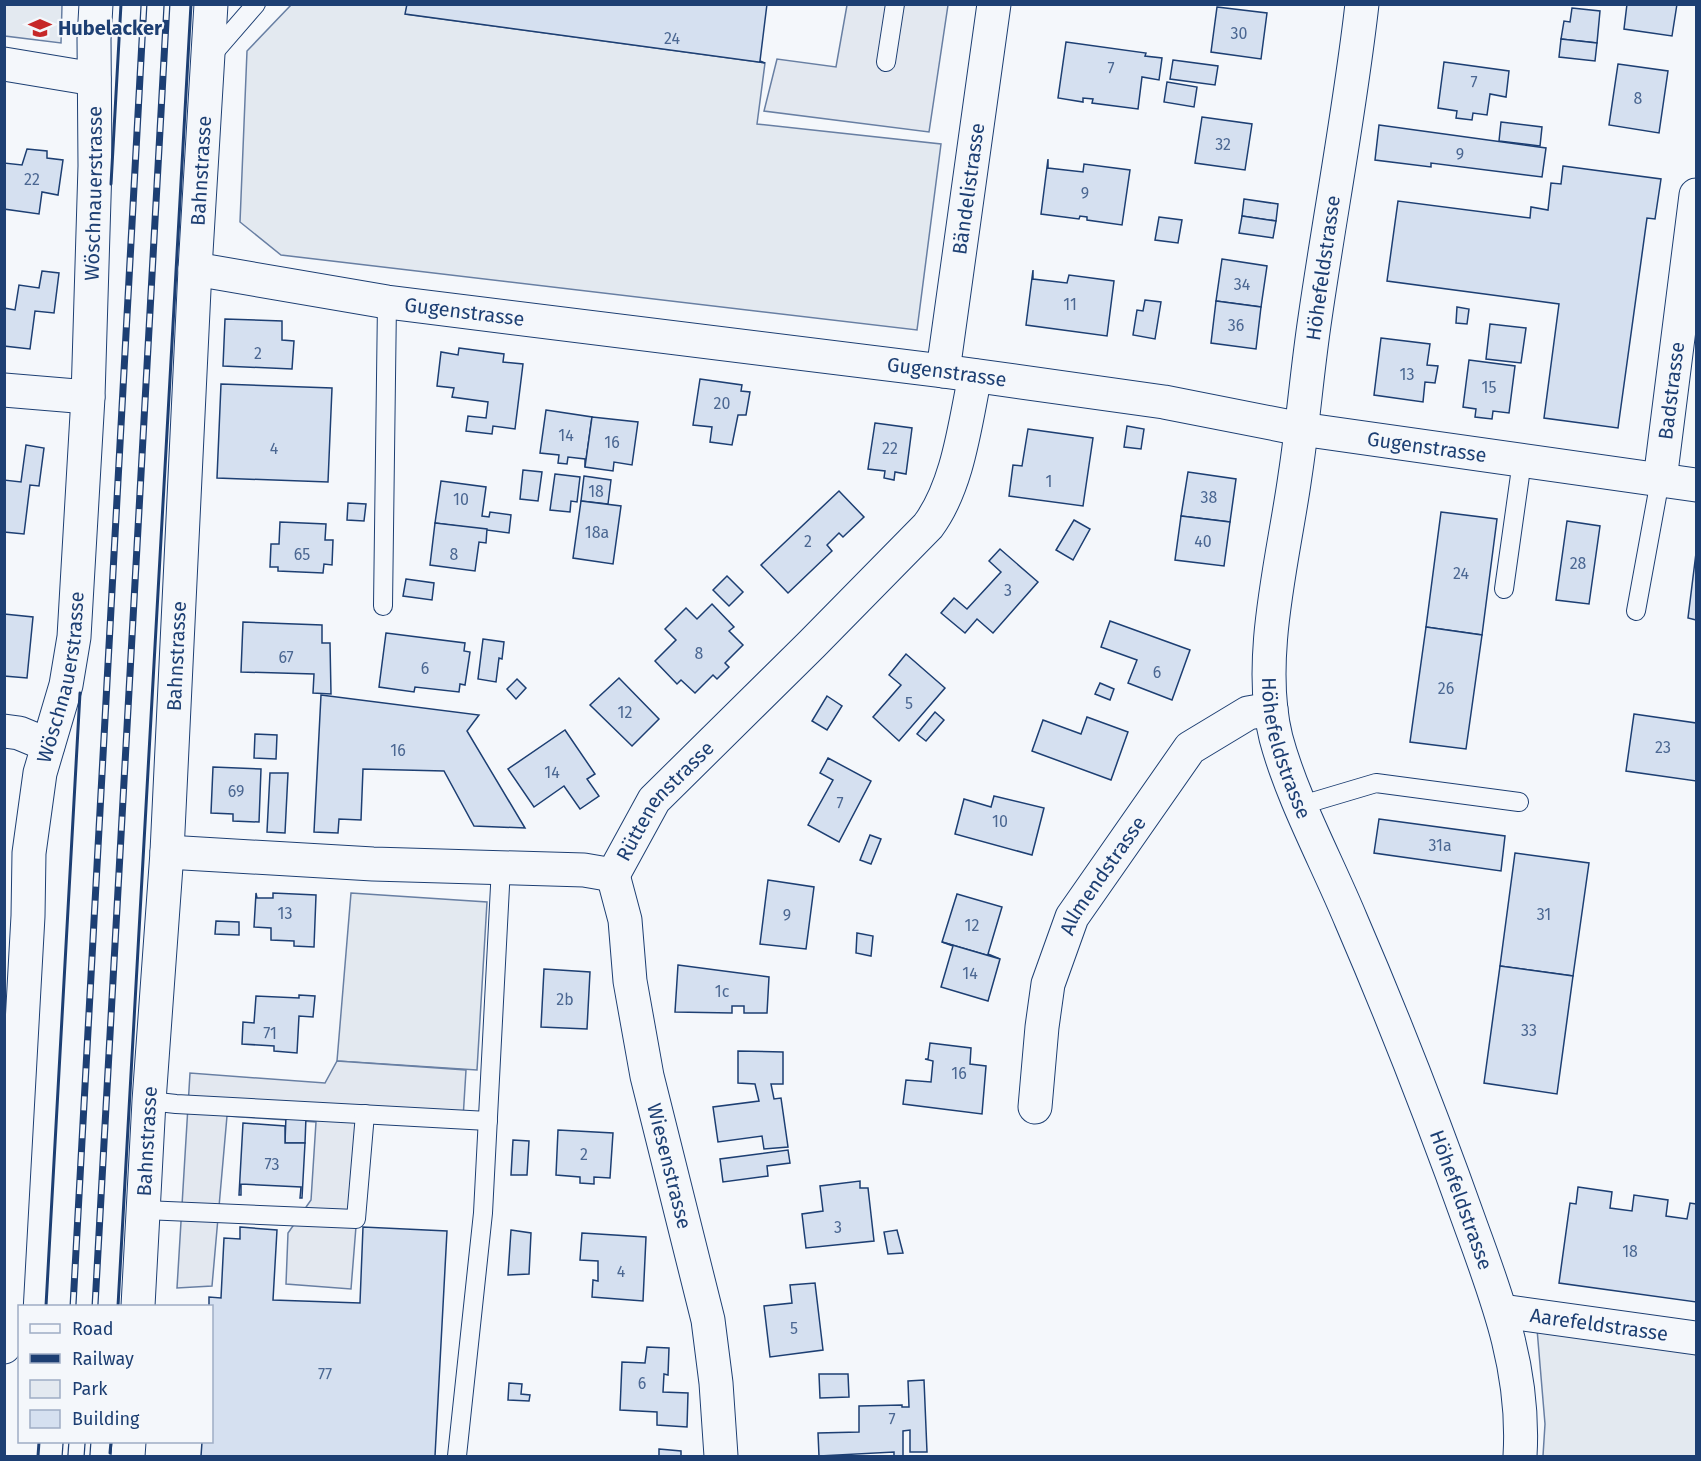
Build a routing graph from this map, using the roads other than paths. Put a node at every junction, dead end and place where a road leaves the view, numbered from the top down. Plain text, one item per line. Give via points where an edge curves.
1 (96, 4) edge
2 (211, 4) edge
3 (256, 4) edge
4 (895, 4) edge
5 (994, 4) edge
6 (1362, 4) edge
7 (207, 61) junction
8 (886, 62) dead end
9 (4, 64) edge
10 (94, 79) junction
11 (1696, 195) edge
12 (195, 270) junction
13 (387, 302) junction
14 (943, 371) junction
15 (975, 376) junction
16 (4, 390) edge
17 (88, 397) junction
18 (1301, 429) junction
19 (1522, 461) junction
20 (1659, 480) junction
21 (1696, 485) edge
22 (1504, 590) dead end
23 (383, 606) dead end
24 (1636, 611) dead end
25 (1270, 709) junction
26 (4, 730) edge
27 (48, 745) junction
28 (1519, 802) dead end
29 (1302, 806) junction
30 (167, 852) junction
31 (501, 867) junction
32 (613, 875) junction
33 (149, 1101) junction
34 (1035, 1107) dead end
35 (365, 1114) junction
36 (488, 1120) junction
37 (9, 1164) edge
38 (144, 1210) junction
39 (138, 1305) edge
40 (1502, 1311) junction
41 (1696, 1338) edge
42 (4, 1347) edge
43 (457, 1456) edge
44 (721, 1456) edge
45 (1520, 1456) edge

1 - 10 street, Wöschnauerstrasse
2 - 7 street, Bahnstrasse
3 - 7 lane
4 - 8 lane
5 - 14 street, Bändelistrasse
6 - 18 street, Höhefeldstrasse
7 - 12 street, Bahnstrasse
9 - 10 street
10 - 17 street, Wöschnauerstrasse
11 - 20 street, Badstrasse
12 - 13 street, Gugenstrasse
12 - 30 street, Bahnstrasse
13 - 14 street, Gugenstrasse
13 - 23 lane
14 - 15 street, Gugenstrasse
15 - 18 street, Gugenstrasse via 1164,402
15 - 32 street, Rüttenenstrasse via 949,486 928,526 654,800
16 - 17 street
17 - 27 street, Wöschnauerstrasse via 74,637 66,685
18 - 19 street, Gugenstrasse
18 - 25 street, Höhefeldstrasse via 1269,659
19 - 20 street, Gugenstrasse
19 - 22 lane
20 - 21 street, Gugenstrasse
20 - 24 lane
25 - 29 street, Höhefeldstrasse via 1277,740
25 - 34 street, Allmendstrasse via 1248,713 1190,748 1072,917 1048,984
26 - 27 street
27 - 37 street, Wöschnauerstrasse via 40,772 29,854
28 - 29 lane via 1376,783
29 - 40 street, Höhefeldstrasse via 1442,1143
30 - 31 street, Rüttenenstrasse
30 - 33 street, Bahnstrasse
31 - 32 street, Rüttenenstrasse
31 - 36 lane
32 - 44 street, Wiesenstrasse via 625,920 630,981 647,1076 708,1320
33 - 35 lane
33 - 38 street, Bahnstrasse
35 - 36 lane
35 - 38 lane via 356,1219
36 - 43 lane via 483,1213
37 - 42 street, Wöschnauerstrasse
38 - 39 street, Bahnstrasse
40 - 41 street, Aarefeldstrasse
40 - 45 street, Höhefeldstrasse via 1517,1378 1522,1423

